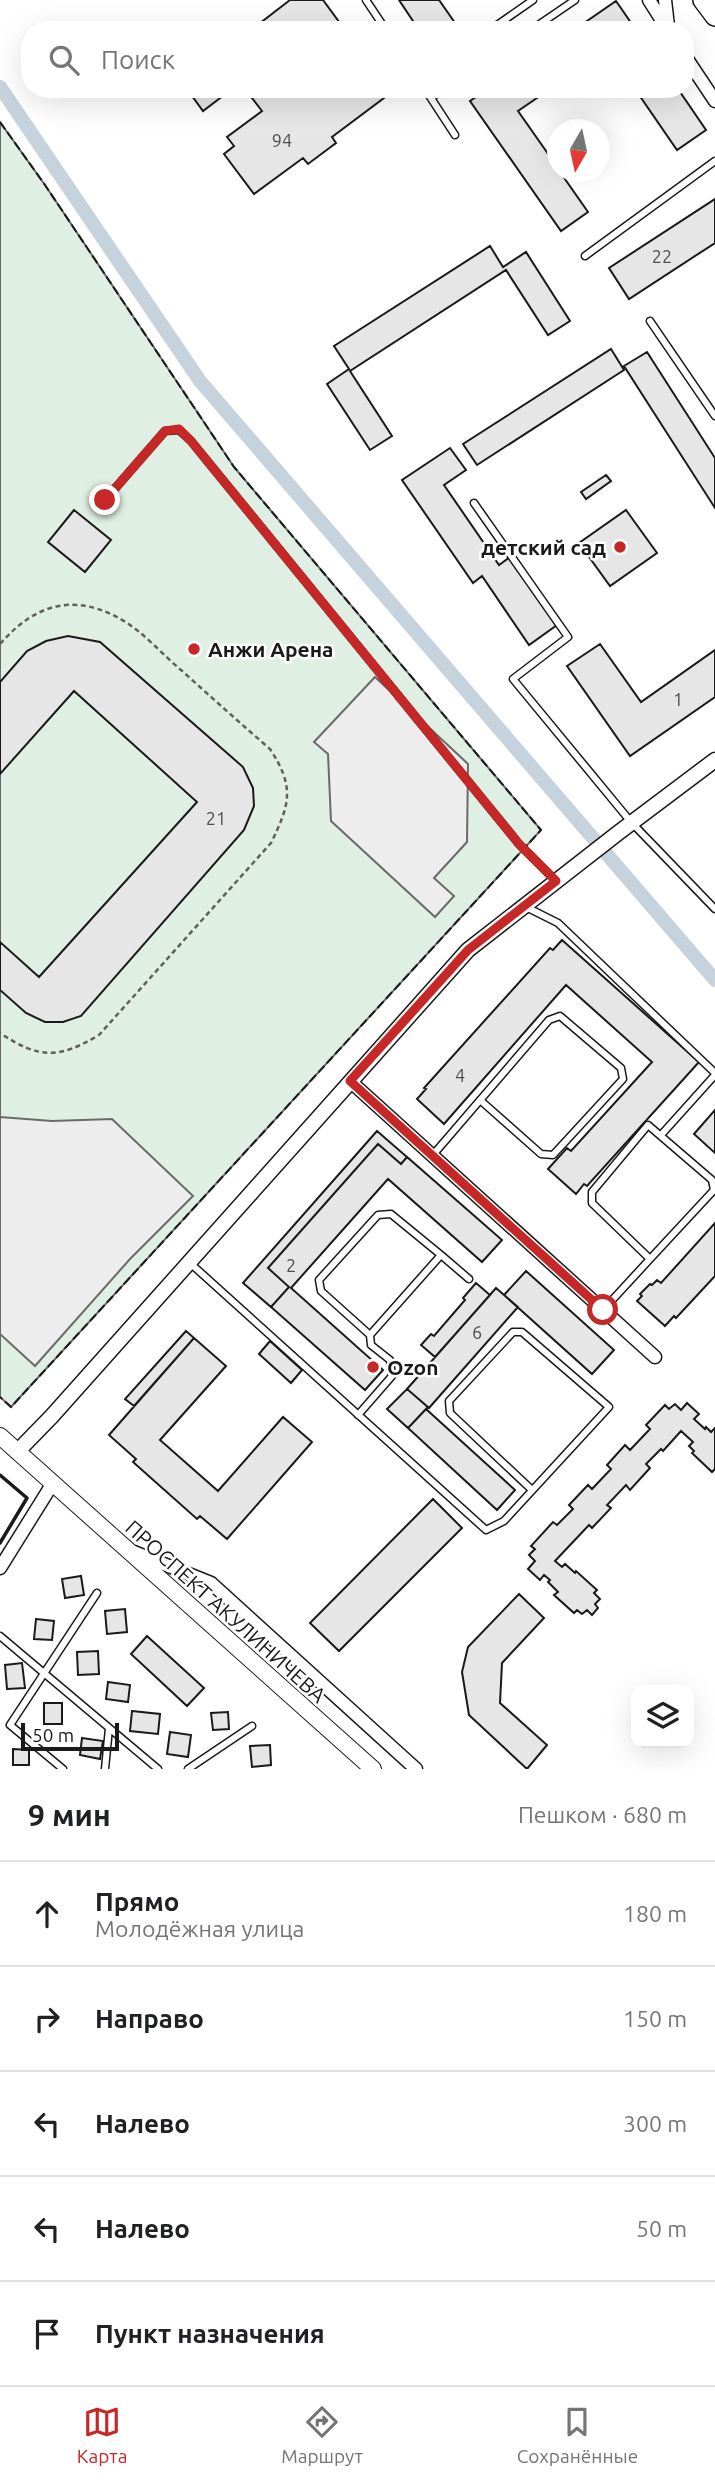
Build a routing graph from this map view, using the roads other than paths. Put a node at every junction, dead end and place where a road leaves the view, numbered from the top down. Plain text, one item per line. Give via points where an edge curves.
1 (366, 0) edge
2 (533, 0) edge
3 (575, 0) edge
4 (649, 0) edge
5 (665, 0) edge
6 (704, 0) edge
7 (715, 16) edge
8 (380, 21) edge
9 (503, 21) edge
10 (544, 21) edge
11 (662, 21) edge
12 (667, 21) edge
13 (694, 70) edge
14 (430, 98) edge
15 (715, 101) edge
16 (455, 135) dead end
17 (715, 161) edge
18 (585, 256) dead end
19 (650, 321) dead end
20 (715, 416) edge
21 (105, 500) dead end
22 (474, 503) dead end
23 (715, 760) edge
24 (631, 822) junction
25 (556, 881) junction
26 (525, 906) junction
27 (715, 909) edge
28 (715, 1074) edge
29 (350, 1081) junction
30 (480, 1100) junction
31 (661, 1135) junction
32 (432, 1156) junction
33 (441, 1255) junction
34 (650, 1259) junction
35 (189, 1262) junction
36 (468, 1279) dead end
37 (603, 1310) junction
38 (370, 1335) junction
39 (655, 1357) dead end
40 (358, 1415) junction
41 (0, 1436) edge
42 (17, 1452) junction
43 (53, 1483) junction
44 (532, 1490) junction
45 (125, 1549) junction
46 (0, 1567) edge
47 (97, 1593) dead end
48 (0, 1636) edge
49 (43, 1673) junction
50 (252, 1726) dead end
51 (109, 1728) junction
52 (63, 1769) edge
53 (105, 1769) edge
54 (158, 1769) edge
55 (188, 1769) edge
56 (373, 1769) edge
57 (416, 1769) edge

1 - 8 lane
2 - 9 lane
3 - 10 lane
4 - 11 street
5 - 12 street
6 - 7 main road
13 - 15 street
14 - 16 lane
17 - 18 lane
19 - 20 lane
21 - 25 lane via 165,431 179,429 519,844
22 - 24 lane via 568,637 513,679
23 - 24 street
24 - 25 street
24 - 27 lane
25 - 26 street
26 - 28 lane via 558,923
26 - 29 street via 468,950
28 - 31 lane
29 - 32 street
29 - 35 street
30 - 30 lane via 549,1020 560,1016 621,1068 623,1079 553,1155 541,1154
30 - 32 lane
31 - 34 lane via 712,1180 714,1190
31 - 34 lane via 648,1125 592,1192 592,1203
32 - 37 street
33 - 36 lane
33 - 38 lane
33 - 38 lane via 391,1214 377,1215 328,1270 320,1280 321,1291
34 - 37 lane
35 - 40 lane
35 - 42 street
37 - 39 street
38 - 40 lane via 371,1345 390,1360 392,1376
40 - 44 lane via 486,1530 505,1521
41 - 42 main road
42 - 43 main road, ПРОСПЕКТ АКУЛИНИЧЕВА
43 - 45 main road, ПРОСПЕКТ АКУЛИНИЧЕВА
43 - 46 street
44 - 44 lane via 609,1407 522,1332 513,1332 449,1401 450,1413
45 - 56 main road, ПРОСПЕКТ АКУЛИНИЧЕВА
45 - 57 street via 211,1583
47 - 49 lane
48 - 49 lane
49 - 51 lane
49 - 52 lane via 10,1725
50 - 55 lane
51 - 53 lane
51 - 54 lane

